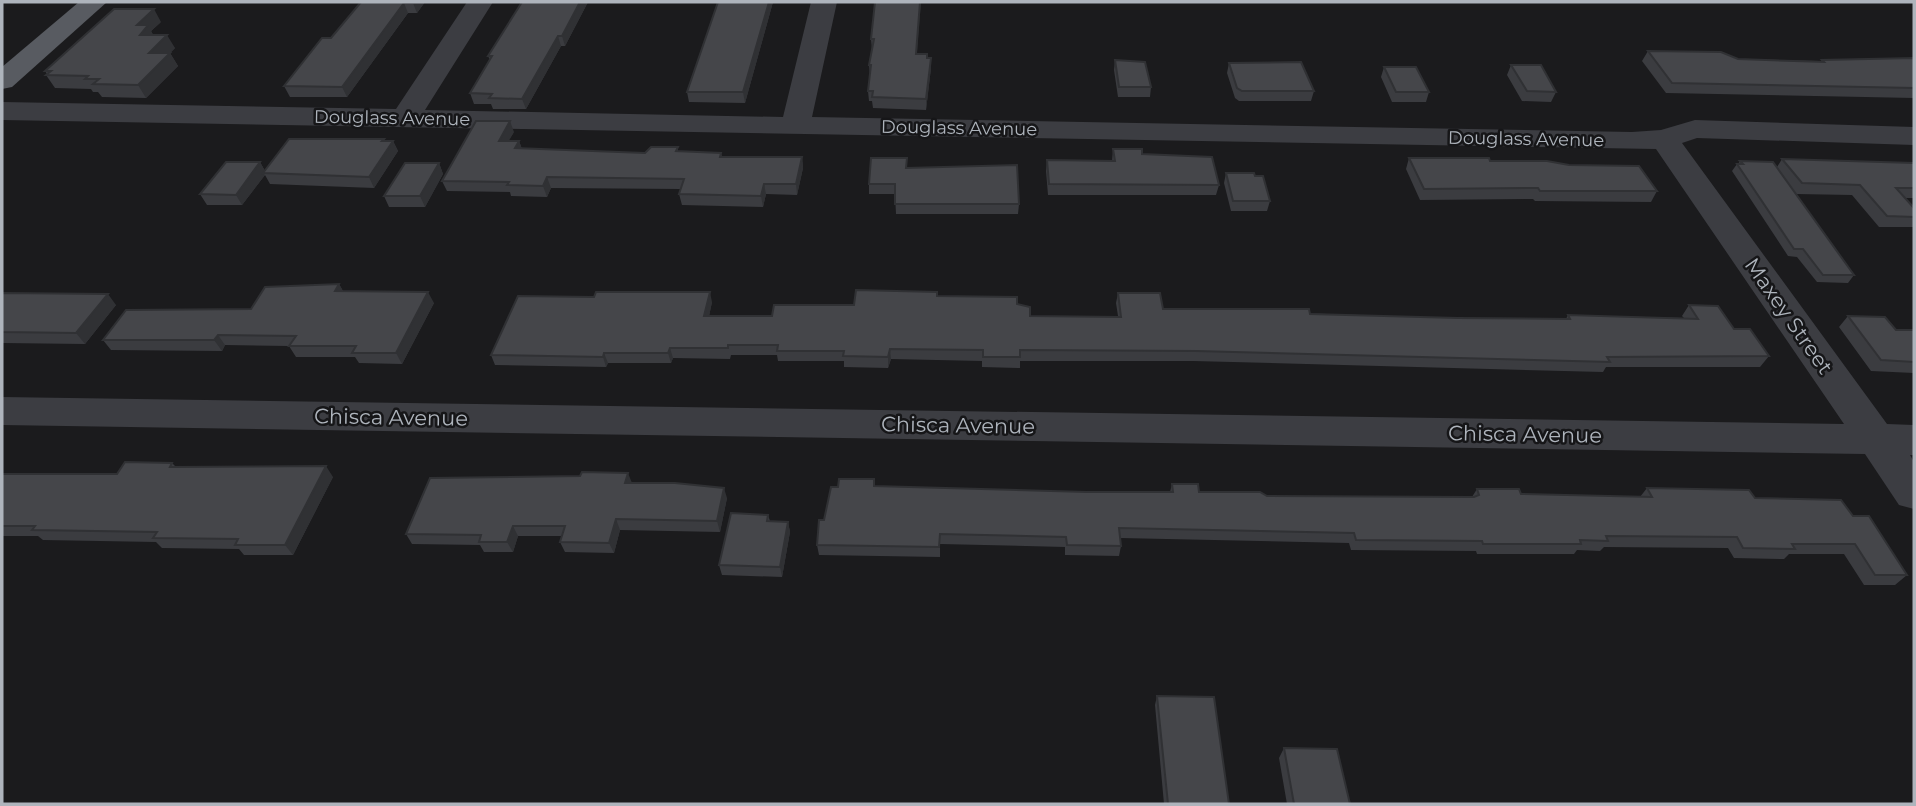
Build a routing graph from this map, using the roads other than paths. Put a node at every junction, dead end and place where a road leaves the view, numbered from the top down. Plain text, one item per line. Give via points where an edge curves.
1 (94, 2) edge
2 (481, 2) edge
3 (824, 2) edge
4 (2, 81) edge
5 (2, 111) edge
6 (405, 118) junction
7 (796, 125) junction
8 (1914, 136) edge
9 (1664, 139) junction
10 (2, 411) edge
11 (1896, 440) edge
12 (1914, 493) edge

1 - 4 main road
2 - 6 street
3 - 7 street
5 - 6 street, Douglass Avenue
6 - 7 street, Douglass Avenue
7 - 9 street, Douglass Avenue
8 - 9 street, Douglass Avenue via 1695,129
9 - 11 street, Maxey Street
10 - 11 street, Chisca Avenue
11 - 12 street, Maxey Street

